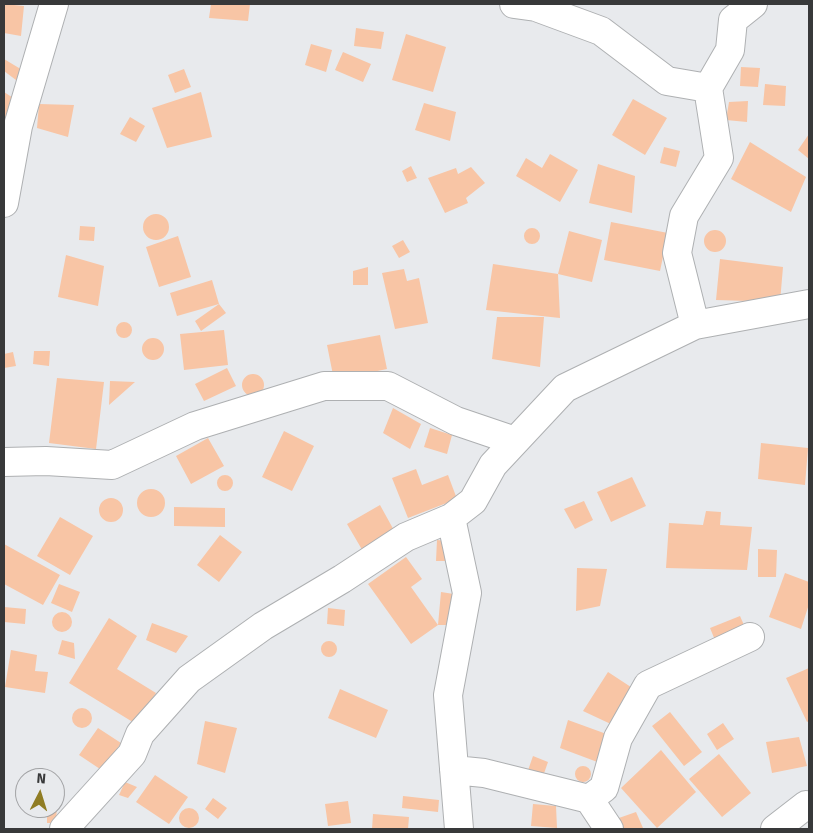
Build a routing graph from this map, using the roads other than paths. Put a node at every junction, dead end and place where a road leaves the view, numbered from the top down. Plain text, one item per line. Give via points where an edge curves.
1 (54, 4) edge
2 (514, 4) edge
3 (753, 4) edge
4 (708, 88) junction
5 (4, 203) edge
6 (809, 304) edge
7 (695, 325) junction
8 (515, 441) junction
9 (4, 462) edge
10 (451, 518) junction
11 (750, 637) dead end
12 (454, 770) junction
13 (590, 799) junction
14 (809, 806) edge
15 (64, 829) edge
16 (459, 829) edge
17 (609, 829) edge
18 (775, 829) edge

1 - 5 street via 18,126
2 - 4 street via 536,8 601,31 667,81
3 - 4 street via 733,20 730,50
4 - 7 street via 719,158 684,216 677,253
6 - 7 street
7 - 8 street via 565,388
8 - 9 street via 456,421 388,386 324,386 195,426 112,465
8 - 10 street via 493,465 473,501
10 - 12 street via 467,593 448,695
10 - 15 street via 406,537 263,626 189,679 140,734 132,754
11 - 13 street via 648,685 618,738 604,788
12 - 13 street
12 - 16 street
13 - 17 street
14 - 18 street via 806,804

